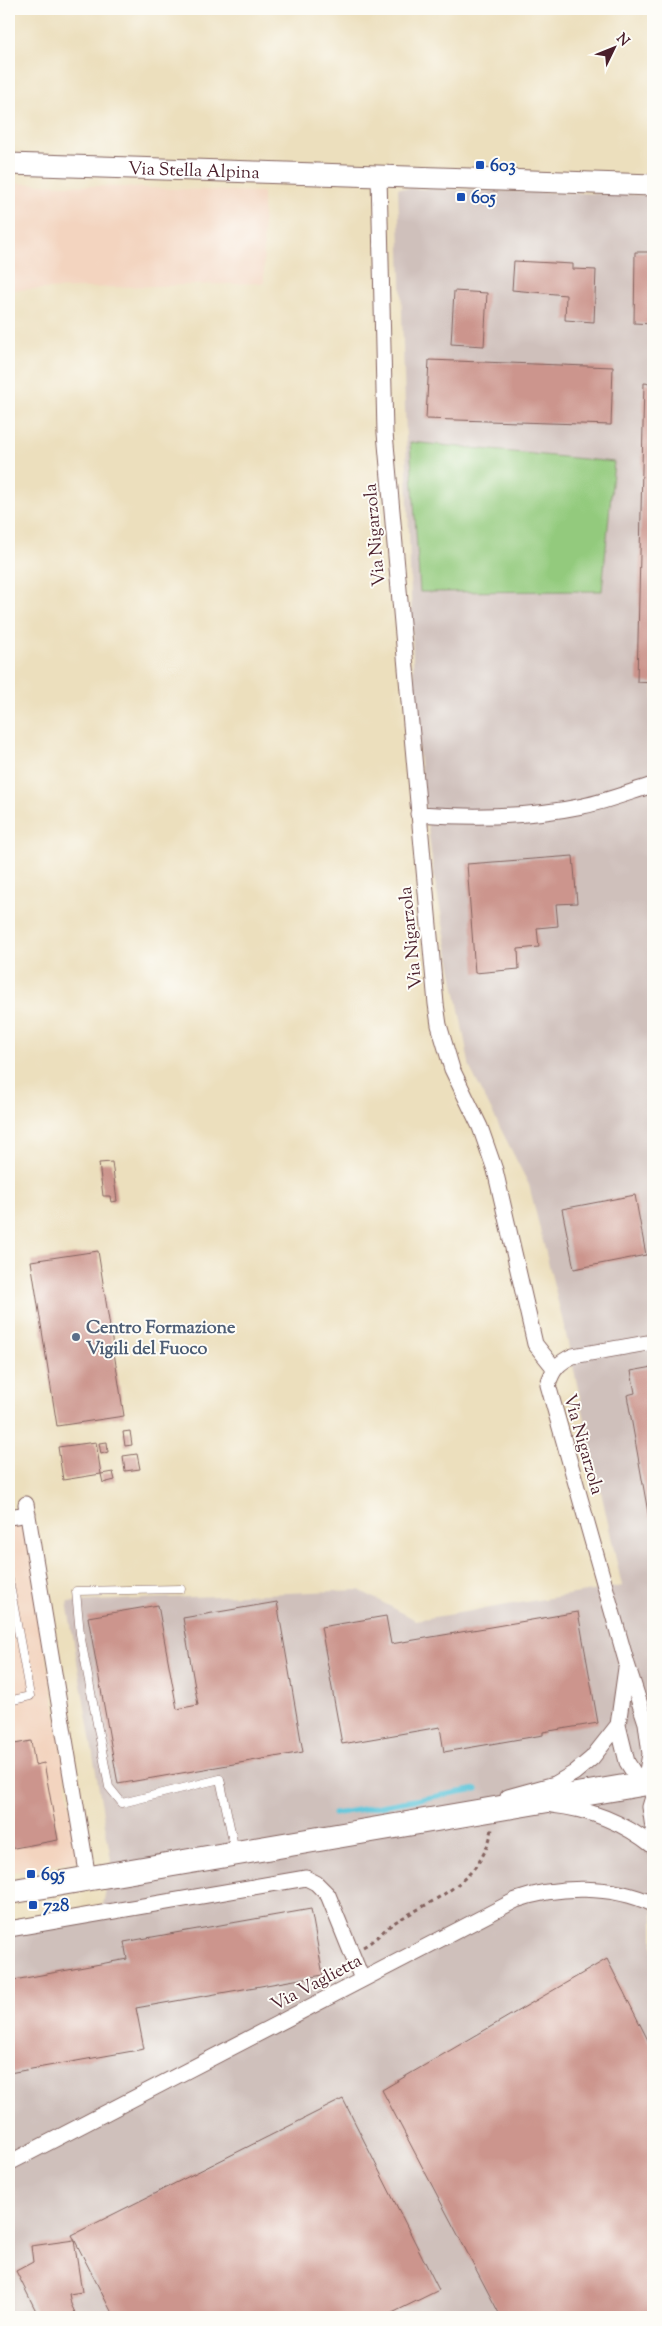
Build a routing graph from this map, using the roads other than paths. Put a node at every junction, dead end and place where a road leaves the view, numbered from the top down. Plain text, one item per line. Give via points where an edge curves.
1 (9, 164) edge
2 (379, 176) junction
3 (653, 185) edge
4 (653, 785) edge
5 (418, 814) junction
6 (653, 1342) edge
7 (555, 1369) junction
8 (9, 1517) edge
9 (9, 1580) edge
10 (181, 1589) dead end
11 (627, 1664) junction
12 (9, 1701) edge
13 (618, 1725) junction
14 (650, 1728) edge
15 (649, 1788) edge
16 (525, 1803) junction
17 (487, 1819) junction
18 (653, 1828) edge
19 (653, 1846) edge
20 (236, 1853) junction
21 (88, 1878) junction
22 (9, 1892) edge
23 (653, 1904) edge
24 (9, 1929) edge
25 (362, 1979) junction
26 (9, 2163) edge

1 - 2 street, Via Stella Alpina
2 - 3 street, Via Stella Alpina
2 - 5 street, Via Nigarzola via 385,433
4 - 5 street via 595,803 549,812
5 - 7 street, Via Nigarzola via 439,1024 452,1069 480,1127 495,1170 535,1344
6 - 7 street via 573,1356
7 - 11 street, Via Nigarzola via 548,1385
8 - 21 street via 27,1509
9 - 12 lane via 30,1696
10 - 20 lane via 76,1591 80,1634 109,1787 122,1802 220,1779
11 - 13 street, Via Nigarzola
11 - 14 street, Via Nigarzola
13 - 15 street, Via Nigarzola via 627,1762
13 - 17 street, Via Nigarzola via 592,1758 574,1774 555,1784 510,1796
14 - 15 street, Via Nigarzola
15 - 16 main road
15 - 18 street
16 - 17 main road
16 - 19 street via 569,1807 600,1815 621,1824
17 - 20 main road
20 - 21 main road
21 - 22 main road
23 - 25 street, Via Vaglietta via 613,1892 538,1893 500,1907
24 - 25 street via 306,1878 328,1895
25 - 26 street, Via Vaglietta

